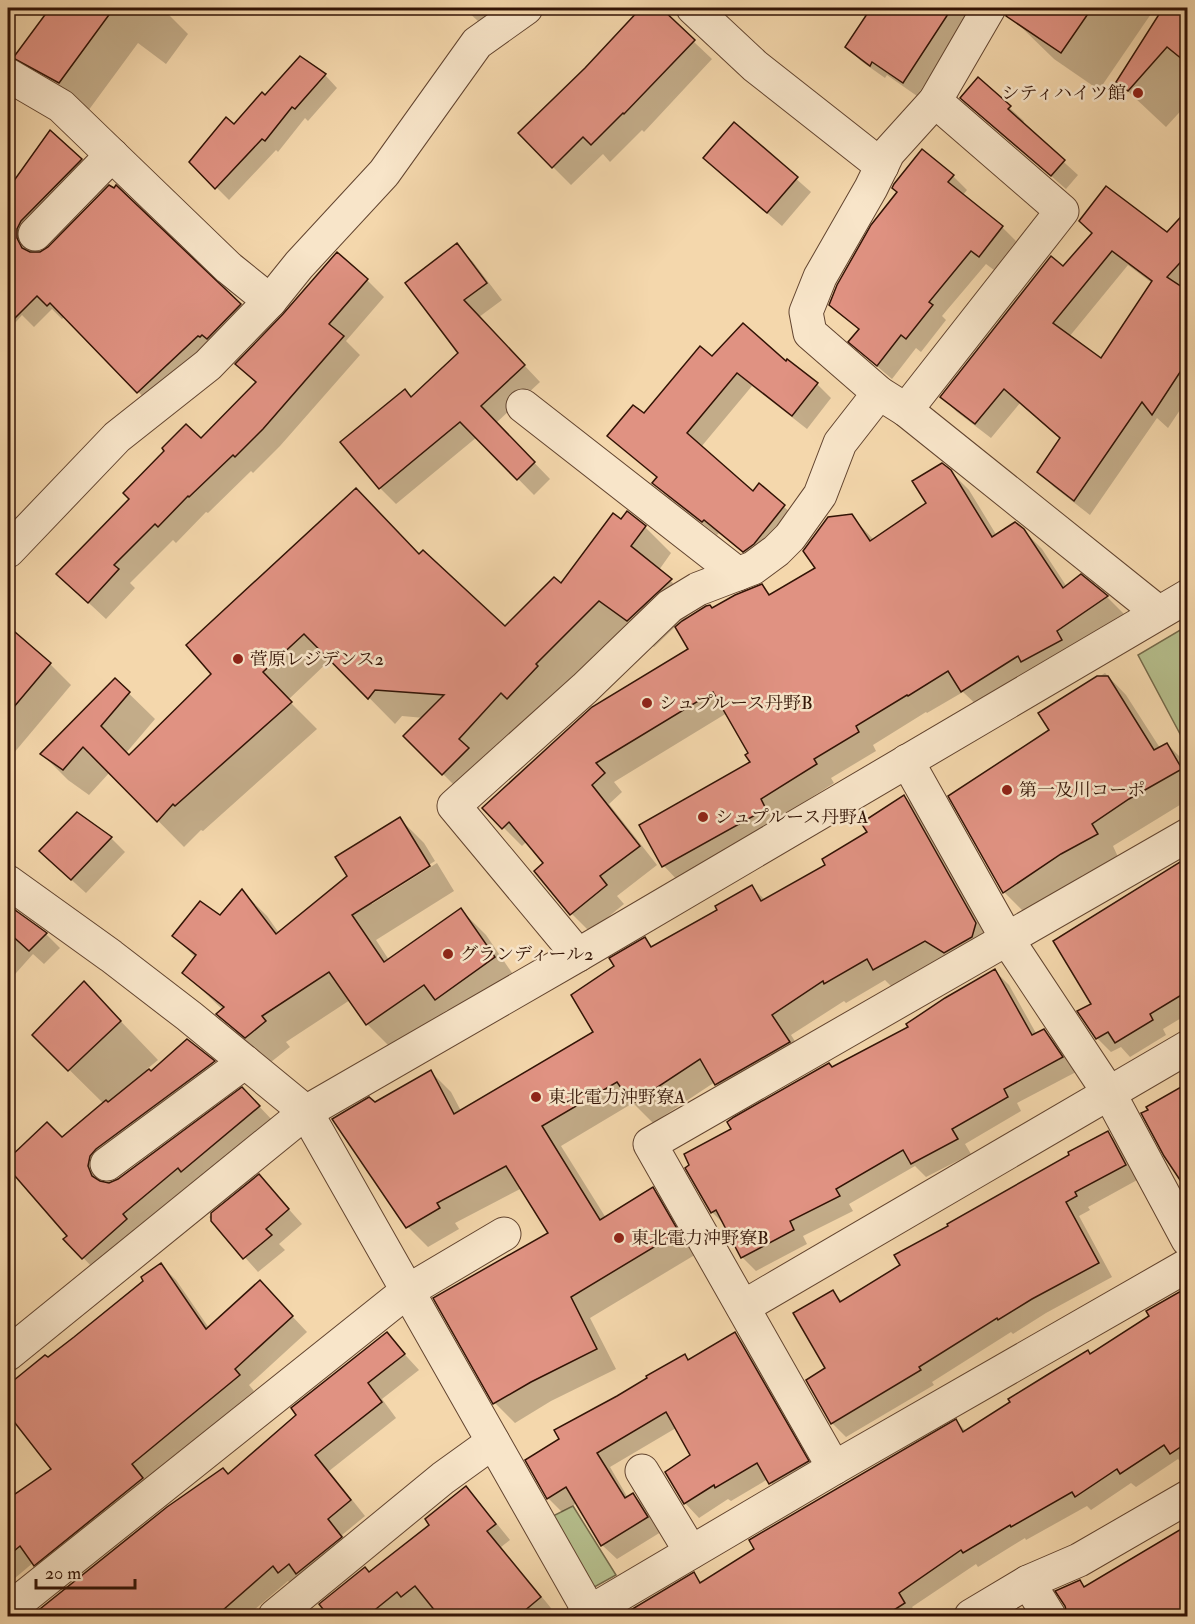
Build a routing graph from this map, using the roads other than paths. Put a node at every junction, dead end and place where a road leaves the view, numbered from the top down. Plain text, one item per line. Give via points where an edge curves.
1 (526, 8) edge
2 (693, 8) edge
3 (988, 8) edge
4 (8, 75) edge
5 (935, 101) junction
6 (112, 155) junction
7 (882, 166) junction
8 (35, 234) dead end
9 (270, 301) junction
10 (893, 401) junction
11 (523, 406) dead end
12 (8, 550) edge
13 (738, 574) junction
14 (1188, 596) edge
15 (1158, 612) junction
16 (907, 761) junction
17 (1188, 834) edge
18 (8, 882) edge
19 (1007, 939) junction
20 (578, 954) junction
21 (1188, 1047) edge
22 (245, 1062) junction
23 (1109, 1093) junction
24 (306, 1112) junction
25 (107, 1164) dead end
26 (504, 1234) dead end
27 (1188, 1240) edge
28 (1188, 1265) edge
29 (406, 1292) junction
30 (743, 1307) junction
31 (8, 1354) edge
32 (493, 1442) junction
33 (834, 1468) junction
34 (642, 1471) dead end
35 (1188, 1497) edge
36 (692, 1552) junction
37 (1028, 1582) junction
38 (8, 1610) edge
39 (588, 1615) edge
40 (275, 1617) edge
41 (970, 1617) edge
42 (1049, 1617) edge

1 - 9 street via 477,43 384,173
2 - 7 street via 755,66
3 - 5 street
4 - 6 street via 61,106
5 - 7 street via 888,153
5 - 10 street via 1062,211
6 - 8 street
6 - 9 street via 229,268
7 - 10 street via 820,277 806,312 810,333
9 - 12 street via 208,365 117,437
10 - 13 street via 840,443 820,495 789,537 753,568
10 - 15 street
11 - 13 street
13 - 20 street via 698,589 670,606 454,806
14 - 15 street
15 - 16 street
16 - 19 street
16 - 20 street
17 - 19 street
18 - 22 street via 111,956
19 - 23 street
19 - 30 street via 650,1144
20 - 24 street
21 - 23 street
22 - 24 street
22 - 25 street
23 - 27 street
23 - 30 street
24 - 29 street
24 - 31 street
26 - 29 street
28 - 33 street
29 - 32 street
29 - 38 street
30 - 33 street
32 - 39 street
32 - 40 street via 443,1478
33 - 36 street
34 - 36 street
35 - 37 street via 1079,1560
36 - 39 street
37 - 41 street
37 - 42 street

